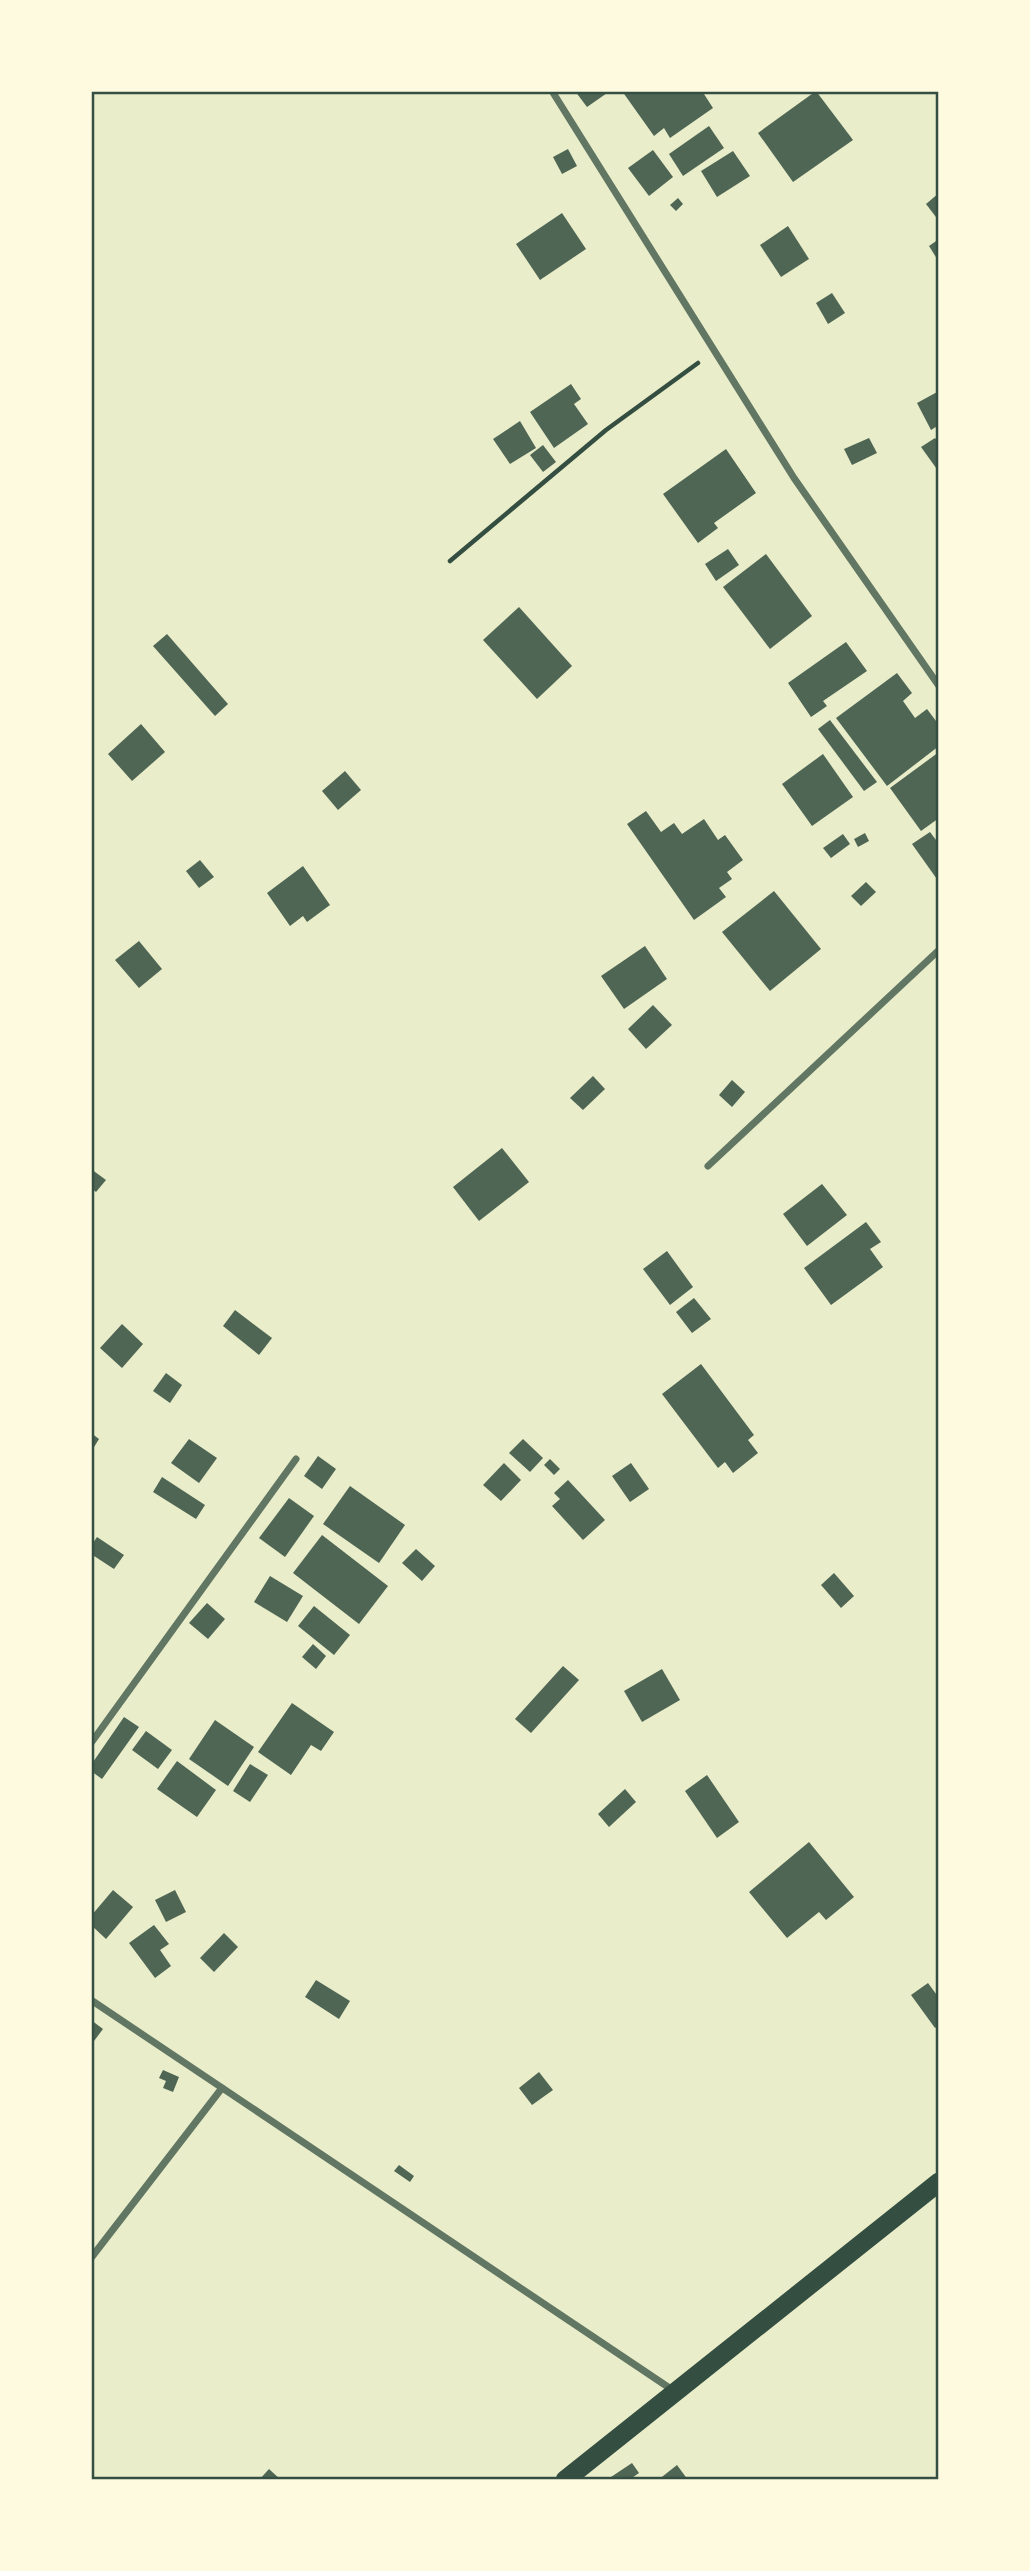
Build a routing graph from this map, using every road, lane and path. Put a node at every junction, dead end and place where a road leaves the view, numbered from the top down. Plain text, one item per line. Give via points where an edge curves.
1 (552, 91) edge
2 (713, 352) junction
3 (450, 561) dead end
4 (939, 686) edge
5 (939, 950) edge
6 (708, 1166) dead end
7 (296, 1459) dead end
8 (91, 1743) edge
9 (91, 2000) edge
10 (222, 2088) junction
11 (939, 2182) edge
12 (91, 2258) edge
13 (677, 2393) junction
14 (565, 2480) edge

1 - 2 street
2 - 3 path via 606,430
2 - 4 street via 794,478
5 - 6 street
7 - 8 street
9 - 10 street
10 - 12 street
10 - 13 street
11 - 13 highway
13 - 14 highway

